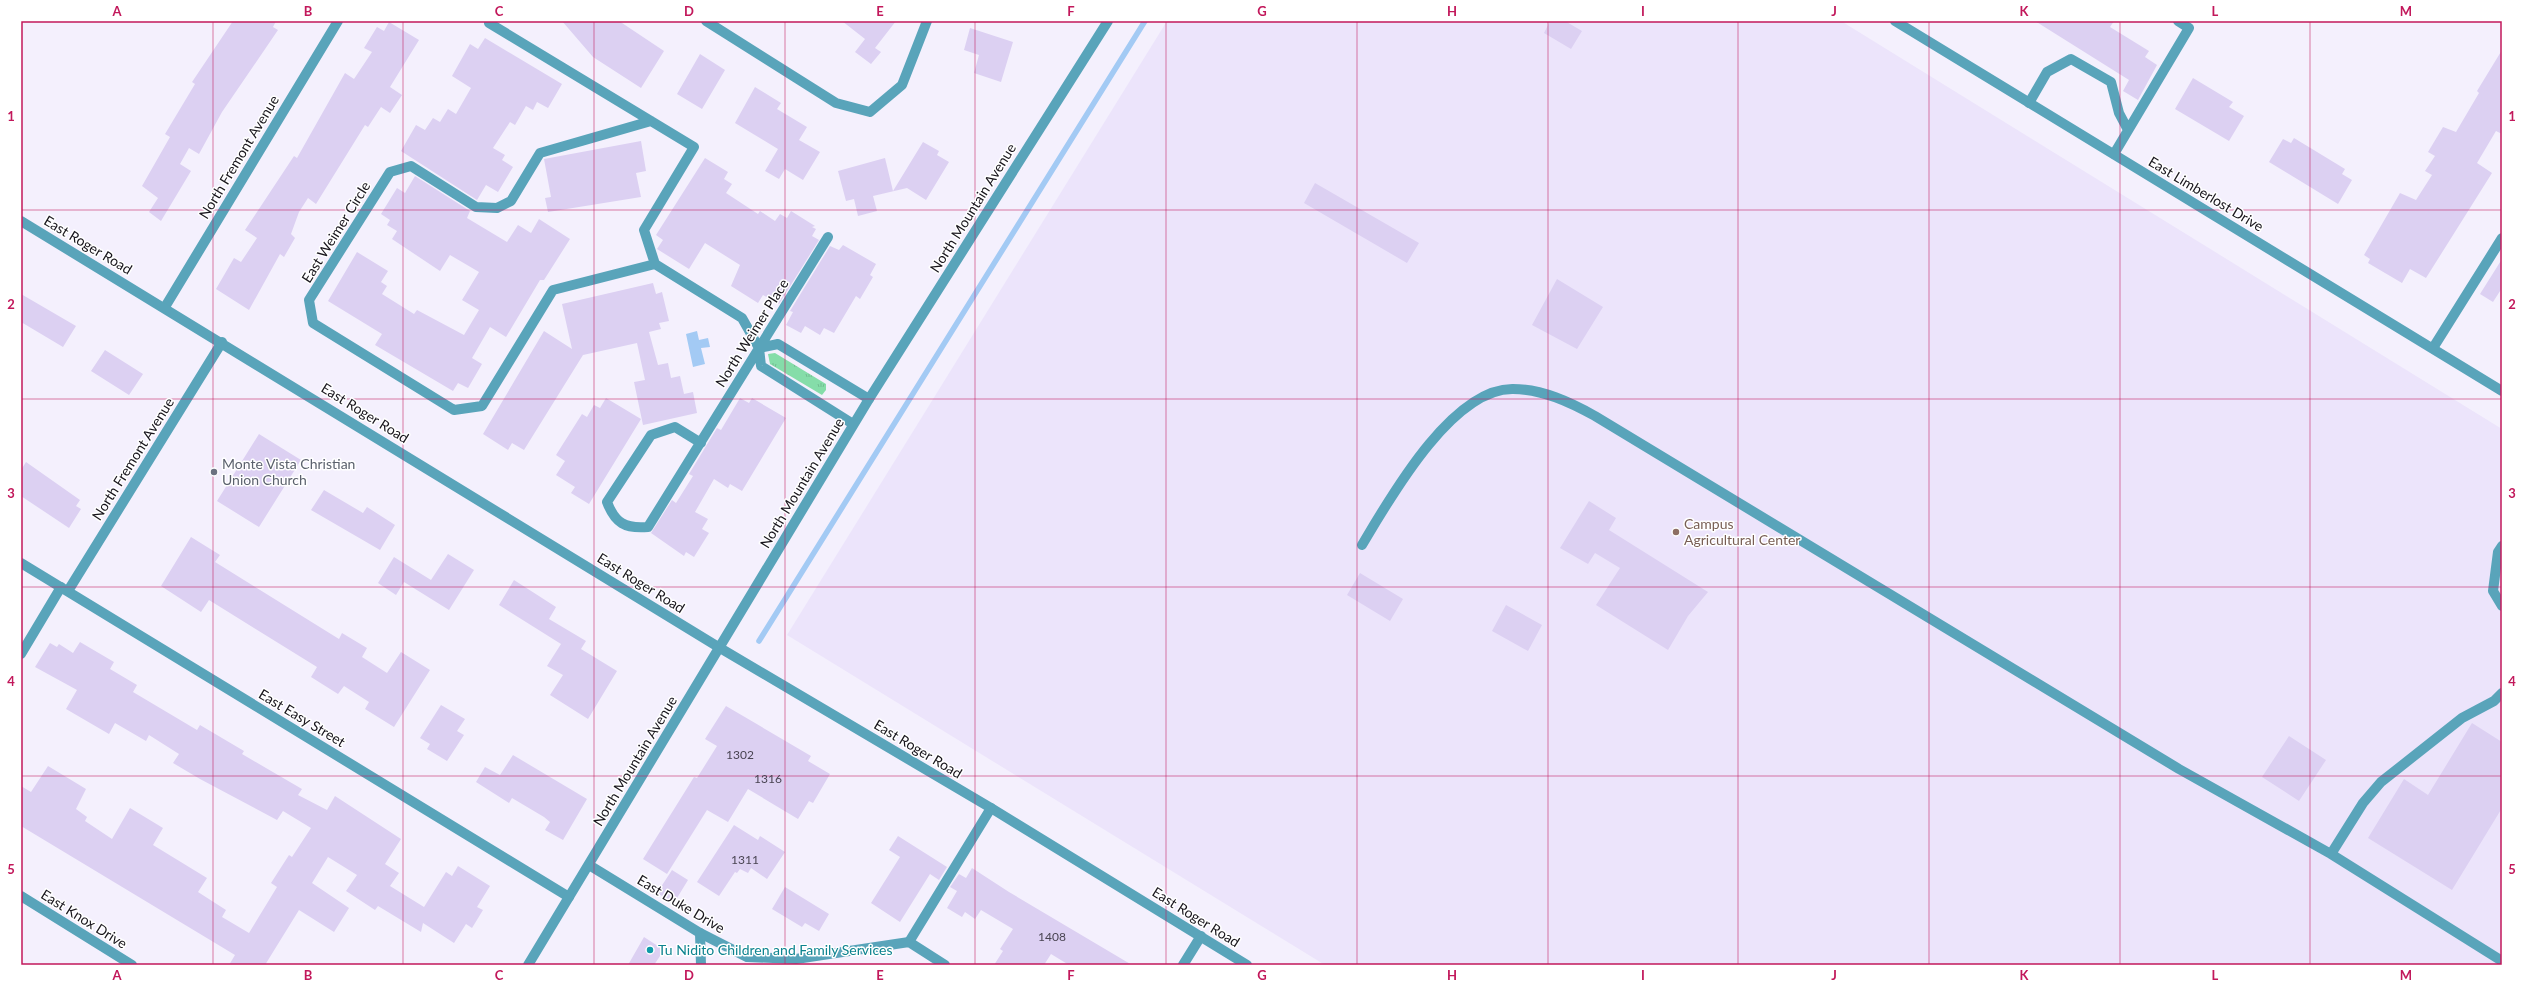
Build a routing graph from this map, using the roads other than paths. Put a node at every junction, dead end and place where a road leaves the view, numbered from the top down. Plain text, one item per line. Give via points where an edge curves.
1 (338, 21) edge
2 (706, 21) edge
3 (927, 21) edge
4 (1108, 21) edge
5 (1895, 21) edge
6 (2178, 21) edge
7 (489, 23) dead end
8 (2029, 103) junction
9 (651, 121) junction
10 (2128, 130) junction
11 (2114, 154) junction
12 (21, 221) edge
13 (828, 237) dead end
14 (2502, 238) edge
15 (655, 264) junction
16 (165, 307) junction
17 (222, 342) junction
18 (760, 348) junction
19 (2433, 348) junction
20 (2502, 391) edge
21 (868, 399) junction
22 (853, 424) junction
23 (701, 443) junction
24 (1362, 545) dead end
25 (2502, 546) edge
26 (21, 563) edge
27 (64, 589) junction
28 (2502, 606) edge
29 (720, 648) junction
30 (21, 654) edge
31 (2502, 694) edge
32 (991, 808) junction
33 (2331, 854) junction
34 (589, 864) junction
35 (21, 896) edge
36 (569, 897) junction
37 (700, 933) junction
38 (1201, 936) junction
39 (909, 942) junction
40 (2502, 961) edge
41 (132, 965) edge
42 (528, 965) edge
43 (701, 965) edge
44 (946, 965) edge
45 (1183, 965) edge
46 (1248, 965) edge

1 - 16 street, North Fremont Avenue
2 - 3 street via 836,103 870,112 902,85
4 - 21 street, North Mountain Avenue
5 - 8 street, East Limberlost Drive
6 - 10 street via 2189,28
7 - 9 street
8 - 10 street via 2047,72 2070,59 2111,82 2119,113
8 - 11 street, East Limberlost Drive
9 - 15 street via 694,147 644,230
9 - 15 street, East Weimer Circle via 540,153 511,201 497,208 476,207 411,166 390,172 309,300 313,323 454,410 482,406 553,290
10 - 11 street
11 - 19 street, East Limberlost Drive
12 - 16 street, East Roger Road
13 - 18 street, North Weimer Place
14 - 19 street
15 - 18 street via 742,318
16 - 17 street, East Roger Road
17 - 27 street, North Fremont Avenue
17 - 29 street, East Roger Road
18 - 21 street via 778,344
18 - 22 street via 761,366
18 - 23 street, North Weimer Place
19 - 20 street, East Limberlost Drive
21 - 22 street, North Mountain Avenue
22 - 29 street, North Mountain Avenue
23 - 23 street, North Weimer Place via 648,527 631,528 613,516 607,502 651,435 675,427
24 - 33 street via 1435,436 1465,406 1488,393 1512,388 1540,392 1569,402 1595,416 2178,769
25 - 28 street via 2498,552 2493,591
26 - 27 street, East Easy Street
27 - 30 street, North Fremont Avenue
27 - 36 street, East Easy Street
29 - 32 street, East Roger Road
29 - 34 street, North Mountain Avenue
31 - 33 street via 2462,718 2381,782 2363,803
32 - 38 street, East Roger Road
32 - 39 street
33 - 40 street
34 - 36 street, North Mountain Avenue
34 - 37 street, East Duke Drive
35 - 41 street, East Knox Drive
36 - 42 street, North Mountain Avenue
37 - 39 street, East Duke Drive via 747,957 796,959
37 - 43 street
38 - 45 street
38 - 46 street, East Roger Road
39 - 44 street

